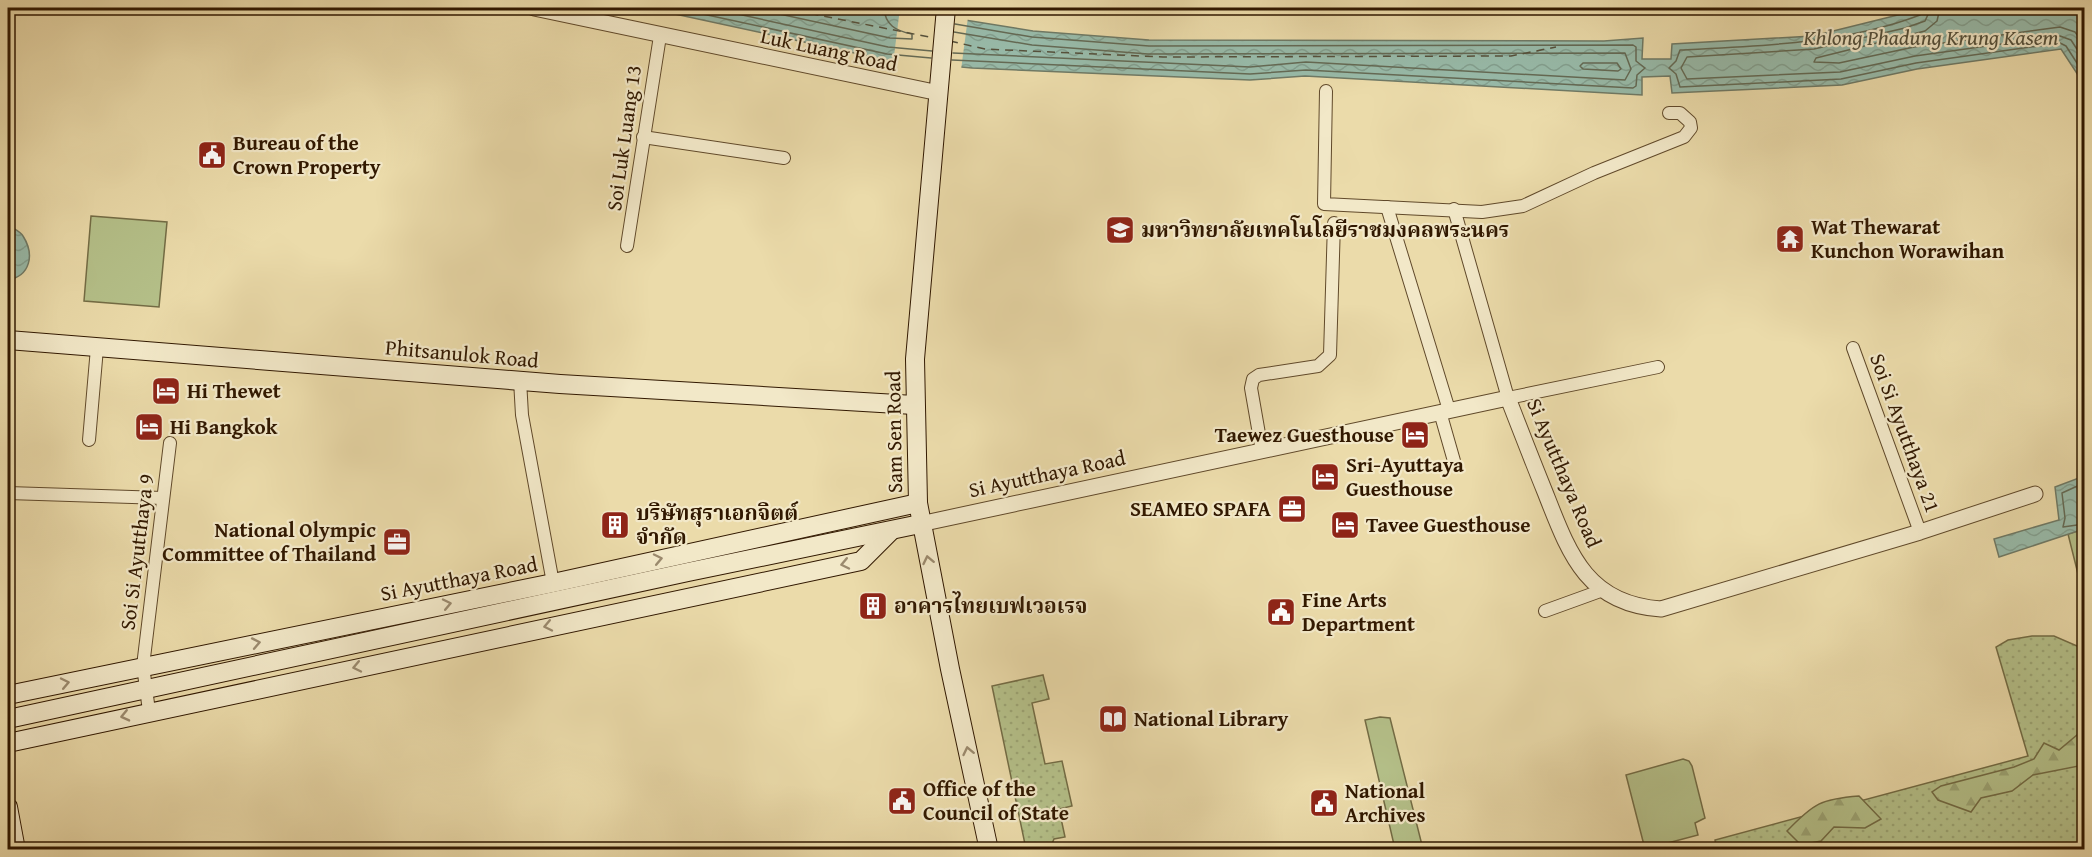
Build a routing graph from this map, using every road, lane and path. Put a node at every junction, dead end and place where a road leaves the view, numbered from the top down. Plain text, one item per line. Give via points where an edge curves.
1 (534, 8) edge
2 (946, 8) edge
3 (660, 36) junction
4 (940, 85) junction
5 (1326, 91) dead end
6 (1669, 113) dead end
7 (643, 137) junction
8 (784, 158) dead end
9 (1387, 207) junction
10 (1454, 209) junction
11 (1334, 223) dead end
12 (627, 246) dead end
13 (8, 340) edge
14 (97, 348) junction
15 (1853, 348) dead end
16 (1658, 367) dead end
17 (520, 380) junction
18 (1508, 398) junction
19 (914, 405) junction
20 (1445, 411) junction
21 (89, 440) dead end
22 (170, 443) dead end
23 (1262, 451) junction
24 (1454, 461) dead end
25 (8, 493) edge
26 (2035, 494) dead end
27 (163, 498) junction
28 (918, 503) junction
29 (920, 524) junction
30 (891, 531) junction
31 (1920, 532) junction
32 (734, 552) junction
33 (631, 574) junction
34 (553, 583) junction
35 (1603, 590) junction
36 (599, 591) junction
37 (517, 608) junction
38 (1545, 611) dead end
39 (398, 614) junction
40 (605, 614) junction
41 (523, 632) junction
42 (392, 635) junction
43 (386, 661) junction
44 (143, 666) junction
45 (144, 688) junction
46 (8, 695) edge
47 (149, 711) junction
48 (8, 719) edge
49 (8, 743) edge
50 (8, 807) edge
51 (16, 849) edge
52 (989, 849) edge

1 - 3 street, Luk Luang Road
2 - 4 main road, Sam Sen Road
3 - 4 street, Luk Luang Road
3 - 7 street, Soi Luk Luang 13
4 - 19 main road, Sam Sen Road via 918,308
5 - 9 street via 1324,204
6 - 10 street via 1680,113 1690,122 1684,137 1523,206 1482,212
7 - 8 street
7 - 12 street, Soi Luk Luang 13
9 - 10 street
9 - 20 street
10 - 18 street
11 - 23 street via 1330,356 1318,366 1253,379 1251,388
13 - 14 main road, Phitsanulok Road
14 - 17 main road, Phitsanulok Road
14 - 21 street
15 - 31 street, Soi Si Ayutthaya 21
16 - 18 street
17 - 19 main road, Phitsanulok Road
17 - 34 street via 522,415
18 - 20 street, Si Ayutthaya Road
18 - 35 street, Si Ayutthaya Road via 1564,541 1581,569
19 - 28 main road, Sam Sen Road
20 - 23 street, Si Ayutthaya Road
20 - 24 street
22 - 27 street, Soi Si Ayutthaya 9
23 - 29 street, Si Ayutthaya Road
25 - 27 street
26 - 31 street, Si Ayutthaya Road
27 - 44 street, Soi Si Ayutthaya 9
28 - 29 main road, Sam Sen Road
28 - 32 main road, Si Ayutthaya Road
29 - 30 main road, Si Ayutthaya Road
52 -> 29 main road, Sam Sen Road
30 - 32 main road, Si Ayutthaya Road
30 -> 40 main road via 861,561
31 - 35 street, Si Ayutthaya Road via 1661,609 1635,607
32 - 33 main road, Si Ayutthaya Road
33 - 34 main road, Si Ayutthaya Road
33 - 36 main road, Si Ayutthaya Road
39 -> 34 main road, Si Ayutthaya Road
35 - 38 street
36 - 37 main road, Si Ayutthaya Road
36 - 40 main road
37 - 41 main road
37 - 42 main road, Si Ayutthaya Road
39 - 42 main road
44 -> 39 main road, Si Ayutthaya Road
40 -> 41 main road
41 - 43 main road
42 - 43 main road
42 - 45 main road, Si Ayutthaya Road
43 -> 47 main road
44 - 45 street, Soi Si Ayutthaya 9
46 -> 44 main road, Si Ayutthaya Road
45 - 47 street, Soi Si Ayutthaya 9
45 - 48 main road, Si Ayutthaya Road
47 -> 49 main road
50 - 51 main road

